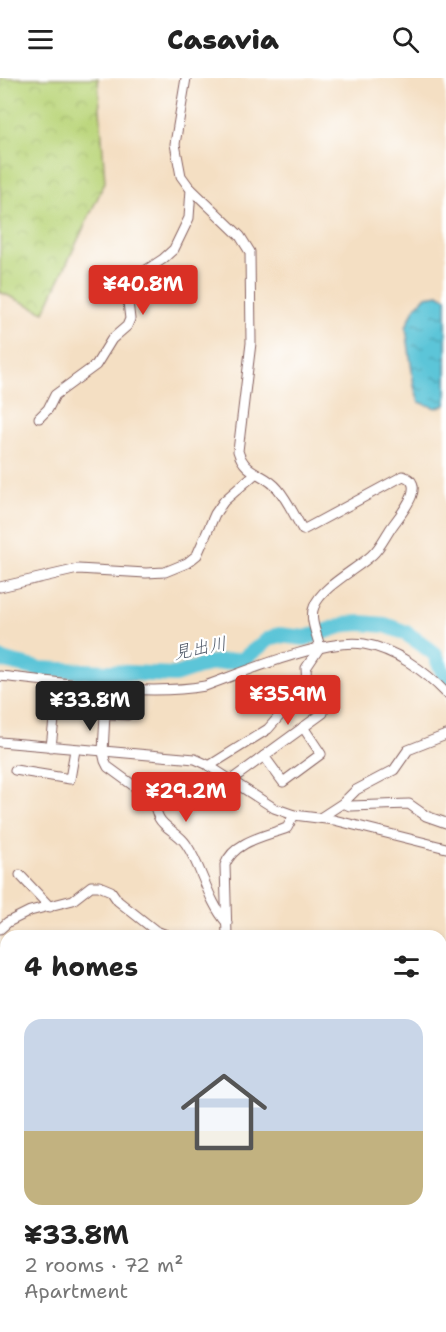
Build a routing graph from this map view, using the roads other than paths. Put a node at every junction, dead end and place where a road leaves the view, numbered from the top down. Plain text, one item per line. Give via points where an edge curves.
1 (186, 78) edge
2 (191, 189) junction
3 (39, 418) dead end
4 (256, 473) junction
5 (0, 587) edge
6 (320, 647) junction
7 (0, 676) edge
8 (57, 692) dead end
9 (446, 693) edge
10 (55, 711) junction
11 (322, 713) dead end
12 (105, 714) junction
13 (128, 715) dead end
14 (303, 728) junction
15 (446, 735) edge
16 (0, 742) edge
17 (51, 747) junction
18 (75, 750) junction
19 (103, 752) junction
20 (264, 756) junction
21 (209, 766) junction
22 (15, 770) dead end
23 (231, 780) junction
24 (343, 803) junction
25 (294, 815) junction
26 (320, 818) junction
27 (446, 823) edge
28 (446, 848) edge
29 (20, 875) dead end
30 (51, 907) junction
31 (227, 923) junction
32 (0, 929) edge
33 (155, 930) edge
34 (227, 930) edge

1 - 2 street via 175,144 182,176
2 - 3 street via 189,218 174,249 134,278 129,286 130,319 126,326 112,339 96,366 55,395
2 - 4 street via 240,236 250,252 251,343 238,451 246,467
4 - 5 street via 224,501 197,555 187,563 165,572 78,569
4 - 6 street via 278,489 303,530 396,479 403,476 412,482 410,504 373,554 319,598 313,620
6 - 7 street via 205,686 185,689 151,690
6 - 9 street via 348,643 386,651 421,671
6 - 21 street via 306,668 304,696 268,729
8 - 10 street
10 - 12 street
10 - 17 street
11 - 14 street
12 - 13 street
12 - 19 street
14 - 20 street
14 - 20 street via 321,754 283,782
15 - 24 street via 408,750 394,771 356,790
16 - 17 street
17 - 18 street
18 - 19 street
18 - 22 street via 70,779
19 - 21 street via 180,757
19 - 31 street via 108,766 155,803 166,826 188,847 216,910
20 - 23 street
21 - 23 street
23 - 25 street
24 - 26 street
24 - 27 street via 409,804
25 - 26 street
25 - 31 street via 287,828 240,846 229,856 225,865
26 - 28 street
29 - 30 street
30 - 32 street via 30,911
30 - 33 street via 73,900 91,886 99,886 111,891
31 - 34 street

